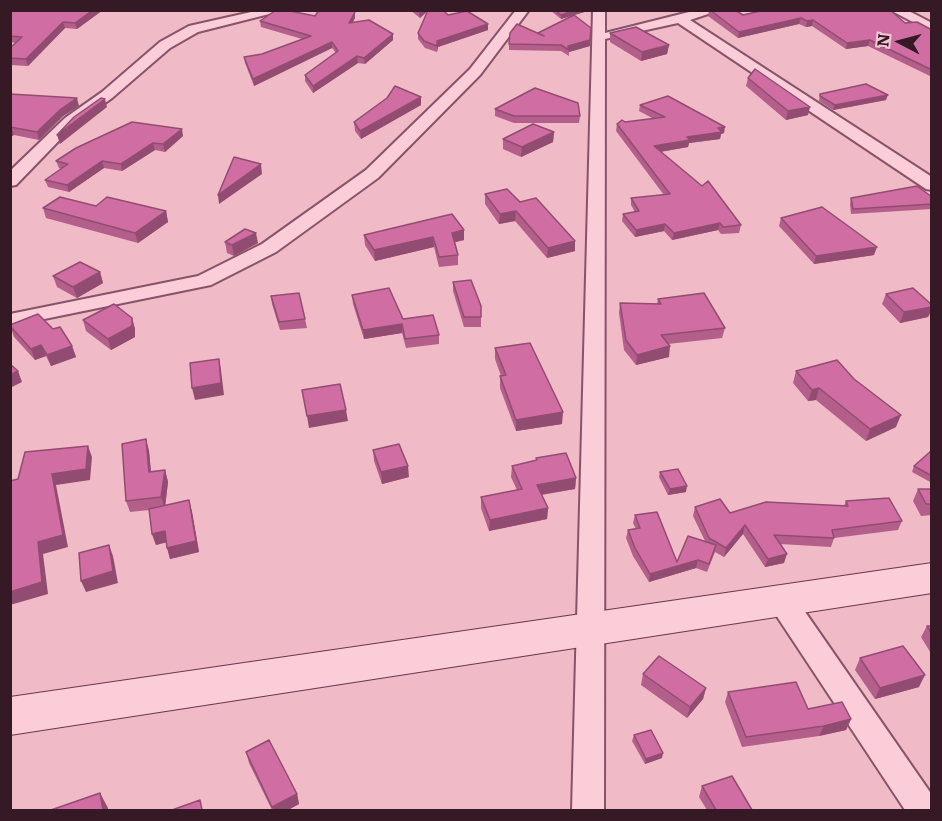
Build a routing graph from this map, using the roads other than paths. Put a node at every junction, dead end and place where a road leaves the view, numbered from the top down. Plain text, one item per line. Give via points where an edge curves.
1 (279, 10) edge
2 (523, 10) edge
3 (599, 10) edge
4 (714, 10) edge
5 (896, 10) edge
6 (681, 19) junction
7 (932, 28) edge
8 (599, 38) junction
9 (10, 181) edge
10 (932, 185) edge
11 (10, 320) edge
12 (932, 578) edge
13 (782, 601) junction
14 (592, 630) junction
15 (10, 716) edge
16 (588, 810) edge
17 (922, 810) edge

1 - 9 street via 194,29 165,45 70,121
2 - 11 street via 475,72 372,174 269,248 204,281
3 - 8 street
4 - 6 street
5 - 7 street
6 - 8 street
6 - 10 street
8 - 14 street
12 - 13 street
13 - 14 street
13 - 17 street
14 - 15 street
14 - 16 street

